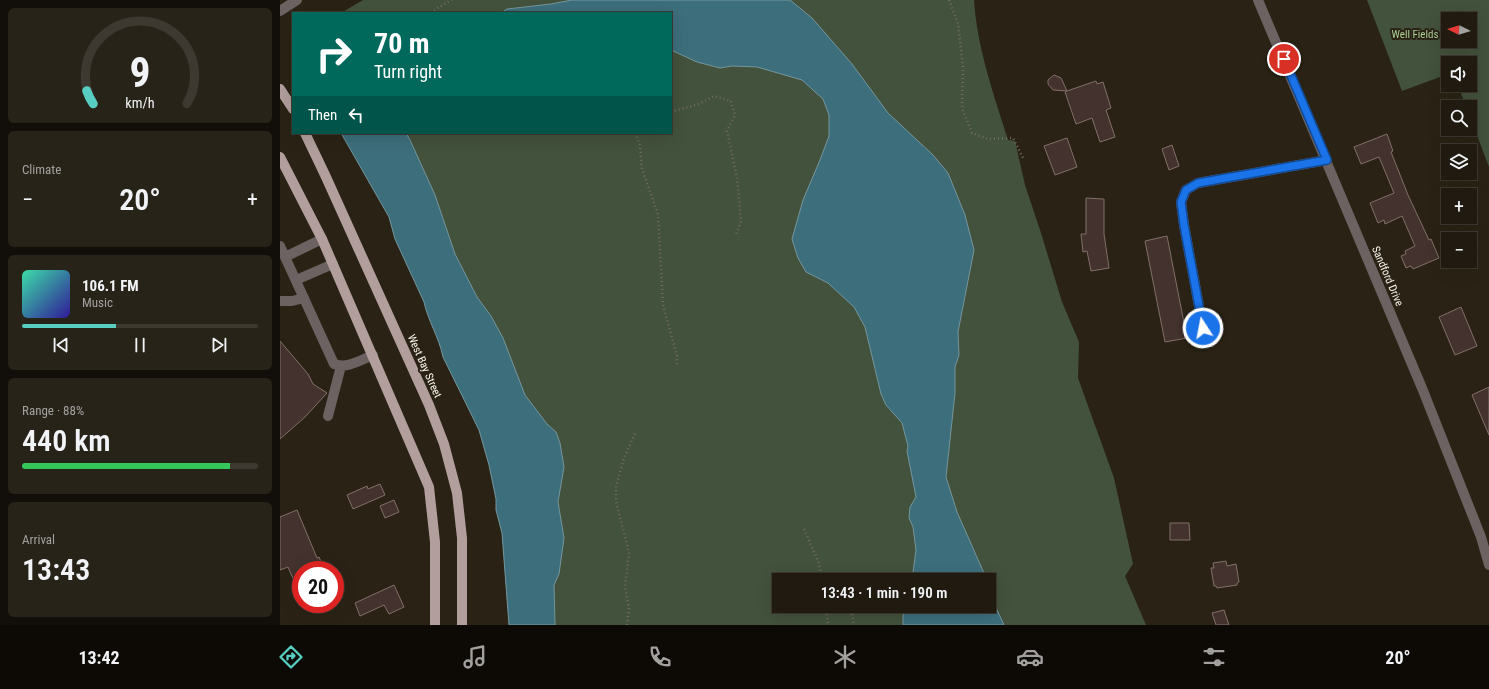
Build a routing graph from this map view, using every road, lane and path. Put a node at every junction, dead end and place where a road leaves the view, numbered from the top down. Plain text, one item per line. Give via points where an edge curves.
1 (296, 0) edge
2 (452, 0) edge
3 (949, 0) edge
4 (1258, 0) edge
5 (281, 12) edge
6 (432, 12) edge
7 (280, 89) edge
8 (292, 107) edge
9 (672, 112) edge
10 (305, 134) edge
11 (634, 134) edge
12 (280, 157) edge
13 (1023, 158) dead end
14 (1327, 160) junction
15 (736, 235) dead end
16 (322, 239) junction
17 (280, 246) edge
18 (285, 257) junction
19 (333, 264) junction
20 (296, 280) junction
21 (304, 298) junction
22 (280, 301) edge
23 (1203, 328) dead end
24 (373, 355) junction
25 (341, 366) junction
26 (677, 367) dead end
27 (328, 416) dead end
28 (636, 432) dead end
29 (804, 529) dead end
30 (1489, 565) edge
31 (821, 573) edge
32 (827, 613) edge
33 (852, 613) edge
34 (435, 625) edge
35 (462, 625) edge
36 (627, 625) edge
37 (828, 625) edge
38 (854, 625) edge

1 - 5 street
2 - 6 path
3 - 13 path via 958,24 963,66 962,108 972,133 988,139 1013,138
4 - 14 street, Sandford Drive
7 - 8 main road
9 - 15 path via 700,104 714,96 731,102 735,116 728,132 737,178 740,221
10 - 35 main road, West Bay Street via 423,391 444,444 457,493 462,538
11 - 26 path via 640,145 642,169 658,214 663,305 677,356
12 - 16 main road
14 - 23 street via 1198,183 1186,190 1181,202
14 - 30 street, Sandford Drive via 1422,388 1481,537
16 - 18 street
16 - 19 main road
17 - 18 street
18 - 20 street
19 - 20 street
19 - 24 main road
20 - 21 street
21 - 22 street
21 - 25 street via 334,364
24 - 25 street
24 - 34 main road via 429,487 435,542
25 - 27 street
28 - 36 path via 624,458 616,487 616,502 629,553 625,586 629,609
29 - 31 path
32 - 37 path
33 - 38 path

